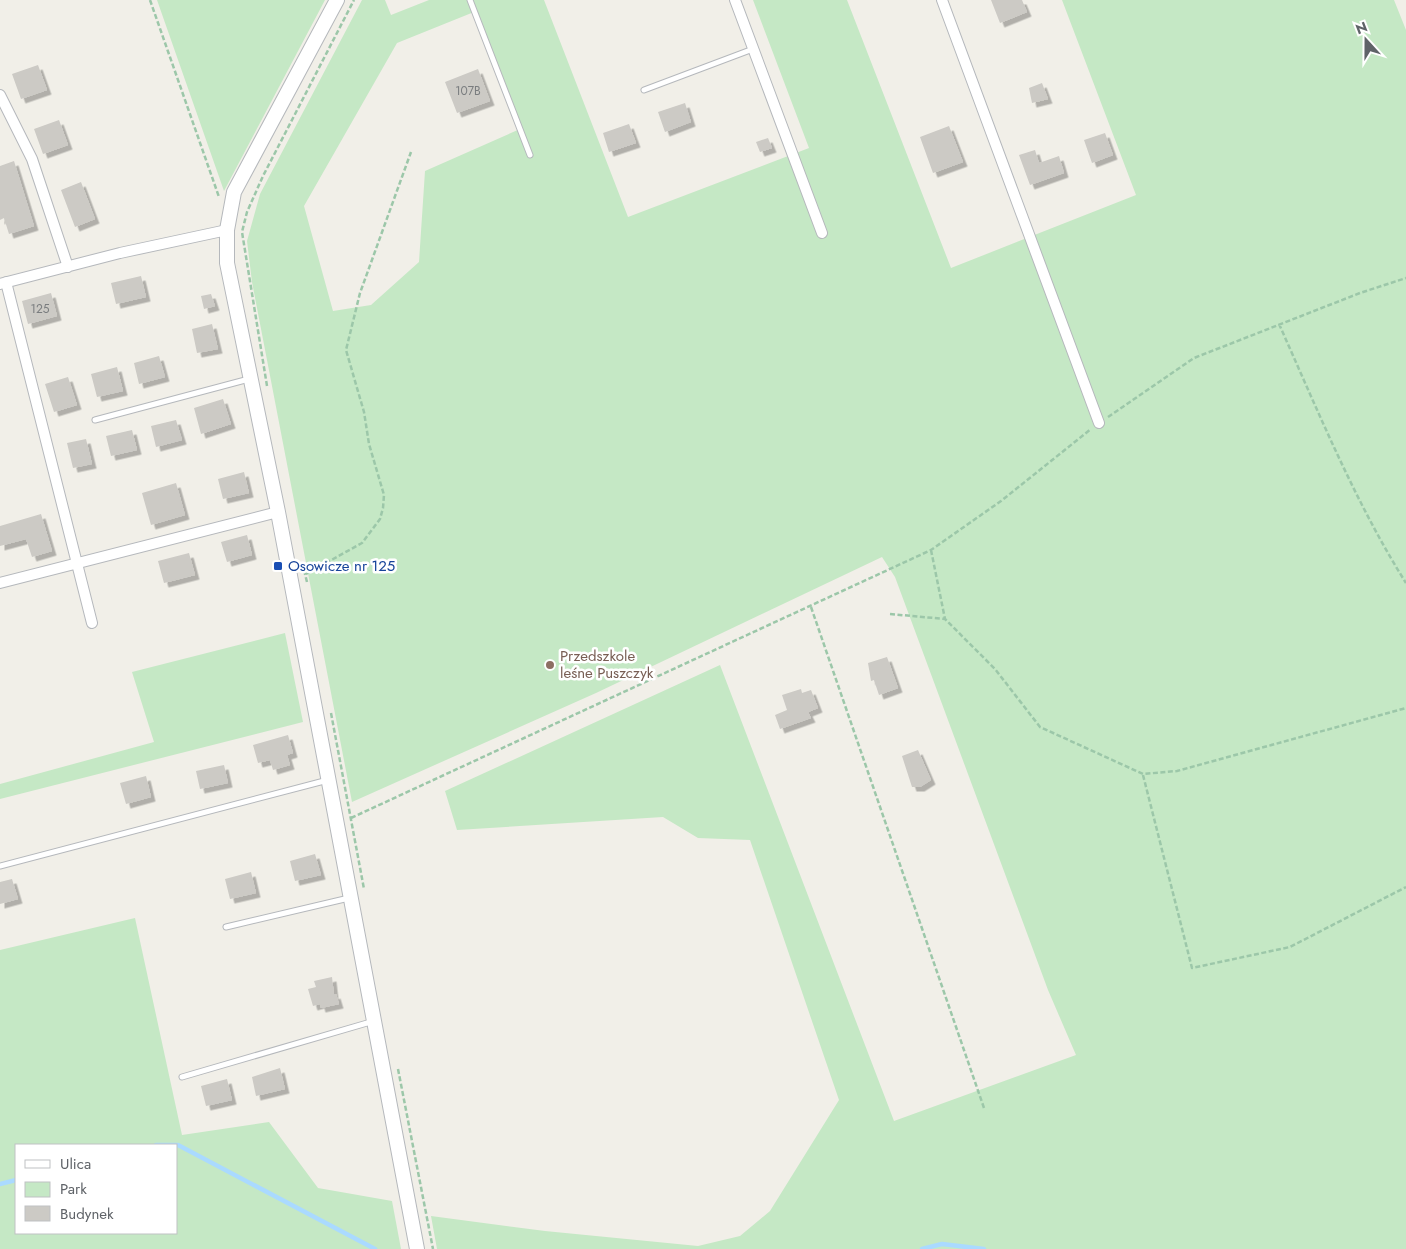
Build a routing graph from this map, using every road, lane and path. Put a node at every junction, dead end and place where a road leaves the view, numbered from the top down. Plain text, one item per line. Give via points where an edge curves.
1 (150, 0) edge
2 (337, 0) edge
3 (354, 0) edge
4 (470, 0) edge
5 (735, 0) edge
6 (942, 0) edge
7 (753, 49) junction
8 (644, 90) dead end
9 (0, 95) edge
10 (411, 152) dead end
11 (530, 155) dead end
12 (230, 213) junction
13 (227, 230) junction
14 (822, 233) dead end
15 (68, 266) junction
16 (1406, 278) edge
17 (3, 283) edge
18 (1279, 324) junction
19 (250, 379) junction
20 (269, 392) dead end
21 (94, 420) dead end
22 (1099, 423) junction
23 (278, 512) junction
24 (931, 550) junction
25 (78, 563) junction
26 (303, 565) dead end
27 (305, 574) junction
28 (0, 583) edge
29 (292, 583) junction
30 (1406, 583) edge
31 (307, 584) dead end
32 (810, 606) junction
33 (890, 614) dead end
34 (945, 620) junction
35 (92, 623) dead end
36 (330, 705) dead end
37 (1406, 708) edge
38 (1143, 774) junction
39 (328, 780) junction
40 (352, 817) junction
41 (337, 824) junction
42 (0, 866) edge
43 (1406, 887) edge
44 (351, 898) junction
45 (366, 898) dead end
46 (226, 927) dead end
47 (374, 1021) junction
48 (397, 1061) dead end
49 (182, 1077) dead end
50 (984, 1108) dead end
51 (418, 1249) edge
52 (434, 1249) edge

1 - 12 path via 217,195
2 - 12 street via 234,192
3 - 20 path via 264,176 247,212 242,232
4 - 11 lane
5 - 7 street
6 - 22 street
7 - 8 lane
7 - 14 street
9 - 15 street via 32,159
10 - 27 path via 360,293 346,350 384,495 383,508 380,519 362,543
12 - 13 street
13 - 15 street
13 - 19 street via 227,263
15 - 17 street
16 - 18 path
17 - 25 street
18 - 22 path via 1194,358
18 - 30 path via 1318,413 1378,535
19 - 21 lane
19 - 23 street
22 - 24 path via 1001,501
23 - 25 street
23 - 29 street
24 - 32 path
24 - 34 path
25 - 28 street
25 - 35 street
26 - 27 path
27 - 29 path
27 - 31 path
29 - 39 street
32 - 40 path
32 - 50 path
33 - 34 path
34 - 38 path via 995,669 1040,727
36 - 40 path
37 - 38 path via 1177,771
38 - 43 path via 1192,968 1290,947
39 - 41 street
39 - 42 lane
40 - 41 path
40 - 45 path
41 - 44 street
44 - 46 lane
44 - 47 street
47 - 49 lane
47 - 51 street
48 - 52 path

